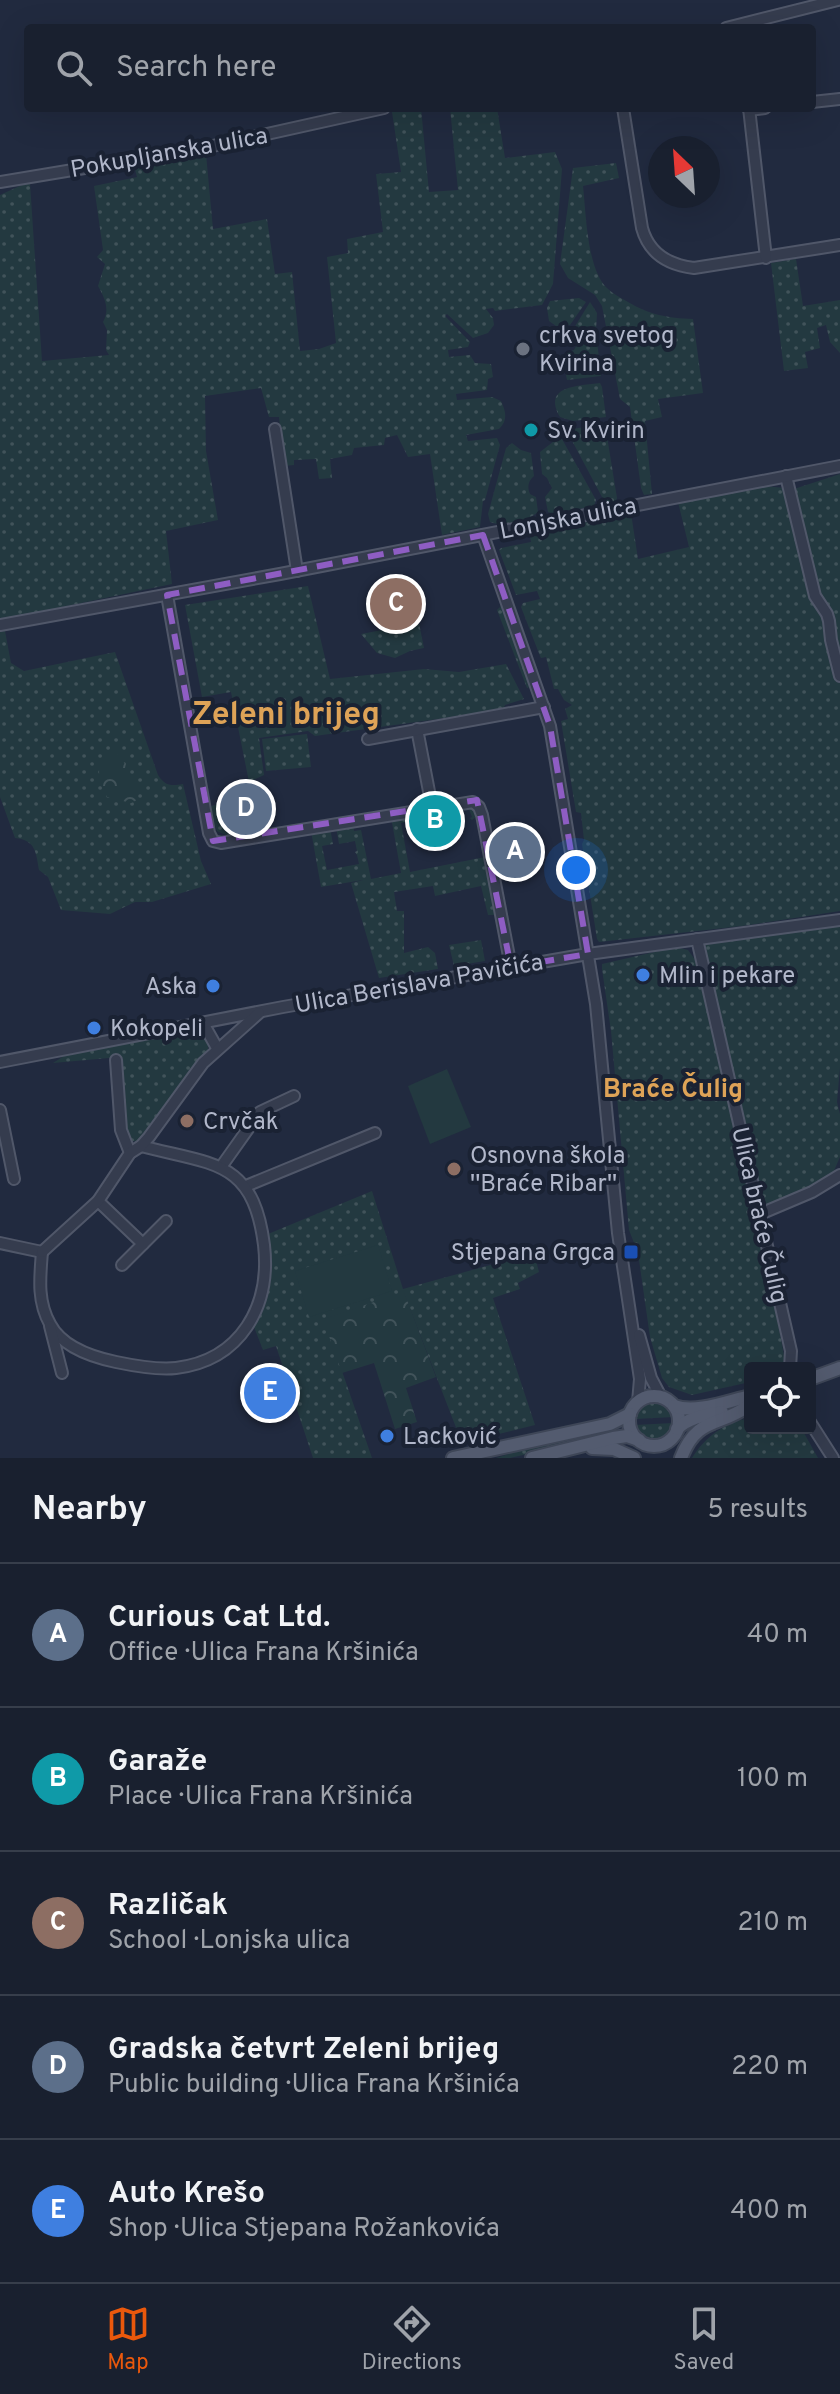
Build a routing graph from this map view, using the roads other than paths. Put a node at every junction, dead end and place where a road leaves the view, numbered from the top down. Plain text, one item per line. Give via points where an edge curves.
1 (784, 0) edge
2 (838, 0) edge
3 (786, 12) junction
4 (746, 24) edge
5 (840, 99) edge
6 (816, 102) edge
7 (366, 112) edge
8 (624, 112) edge
9 (749, 112) edge
10 (0, 182) edge
11 (840, 245) edge
12 (766, 258) junction
13 (275, 429) dead end
14 (840, 466) edge
15 (786, 476) junction
16 (483, 535) junction
17 (297, 571) junction
18 (167, 595) junction
19 (840, 613) edge
20 (827, 614) junction
21 (0, 625) edge
22 (840, 676) edge
23 (544, 707) junction
24 (417, 729) junction
25 (368, 739) dead end
26 (432, 807) junction
27 (840, 920) edge
28 (697, 939) junction
29 (588, 954) junction
30 (511, 967) junction
31 (260, 1012) junction
32 (203, 1023) junction
33 (217, 1048) junction
34 (116, 1060) dead end
35 (0, 1062) edge
36 (294, 1096) dead end
37 (0, 1110) edge
38 (375, 1133) dead end
39 (141, 1146) junction
40 (130, 1153) junction
41 (221, 1167) junction
42 (839, 1174) edge
43 (14, 1179) dead end
44 (246, 1186) junction
45 (98, 1201) junction
46 (760, 1214) junction
47 (166, 1221) dead end
48 (0, 1243) edge
49 (143, 1244) junction
50 (42, 1252) junction
51 (122, 1265) dead end
52 (633, 1319) junction
53 (50, 1324) junction
54 (791, 1351) junction
55 (790, 1362) edge
56 (799, 1362) edge
57 (836, 1370) edge
58 (62, 1373) dead end
59 (816, 1377) edge
60 (661, 1397) junction
61 (638, 1402) junction
62 (744, 1403) edge
63 (744, 1404) edge
64 (674, 1406) junction
65 (744, 1406) edge
66 (630, 1414) junction
67 (816, 1431) edge
68 (674, 1435) junction
69 (642, 1442) junction
70 (565, 1451) junction
71 (453, 1458) edge
72 (532, 1458) edge
73 (634, 1458) edge
74 (654, 1458) edge
75 (667, 1458) edge
76 (681, 1458) edge
77 (833, 1458) edge

1 - 3 street
2 - 3 street
3 - 4 street
5 - 6 street
7 - 10 street, Pokupljanska ulica via 199,149
8 - 12 street via 642,228 658,255 694,268
9 - 12 street
11 - 12 street
13 - 17 street
14 - 15 street, Lonjska ulica
15 - 16 street, Lonjska ulica
15 - 20 street via 815,596
16 - 17 street, Lonjska ulica
16 - 23 street
17 - 18 street, Lonjska ulica
18 - 21 street, Lonjska ulica
18 - 26 street via 213,841
19 - 20 street
20 - 22 street
23 - 24 street
23 - 29 street
24 - 25 street
24 - 26 street
26 - 30 street via 470,801 479,807
27 - 28 street, Ulica Berislava Pavičića
28 - 29 street, Ulica Berislava Pavičića
28 - 46 street, Ulica braće Čulig
29 - 30 street, Ulica Berislava Pavičića
29 - 52 street
30 - 31 street, Ulica Berislava Pavičića
31 - 32 street, Ulica Berislava Pavičića
31 - 33 street
32 - 33 street
32 - 35 street, Ulica Berislava Pavičića
33 - 39 street
34 - 40 street via 121,1130
36 - 41 street via 260,1112
37 - 43 street
38 - 44 street
39 - 40 street
39 - 41 street
40 - 45 street
41 - 44 street
42 - 46 street
44 - 53 street via 260,1221 265,1273 250,1322 224,1350 180,1368 122,1363 82,1352
45 - 49 street
45 - 50 street
46 - 54 street, Ulica braće Čulig
47 - 49 street
48 - 50 street
49 - 51 street
50 - 53 street via 40,1291
52 - 60 street
52 - 61 street
53 - 58 street
54 - 55 street, Ulica braće Čulig
54 - 56 street, Ulica braće Čulig
57 - 59 main road
60 - 61 main road
60 - 64 main road
61 - 66 main road
62 - 64 main road
63 - 68 main road via 693,1418
64 - 68 main road via 679,1421
65 - 76 main road via 701,1428
66 - 69 main road via 630,1428
66 - 71 main road via 610,1424
67 - 77 street
68 - 69 main road via 658,1445
68 - 75 main road
69 - 70 main road via 627,1436
69 - 74 main road
70 - 72 main road
70 - 73 main road via 608,1448

